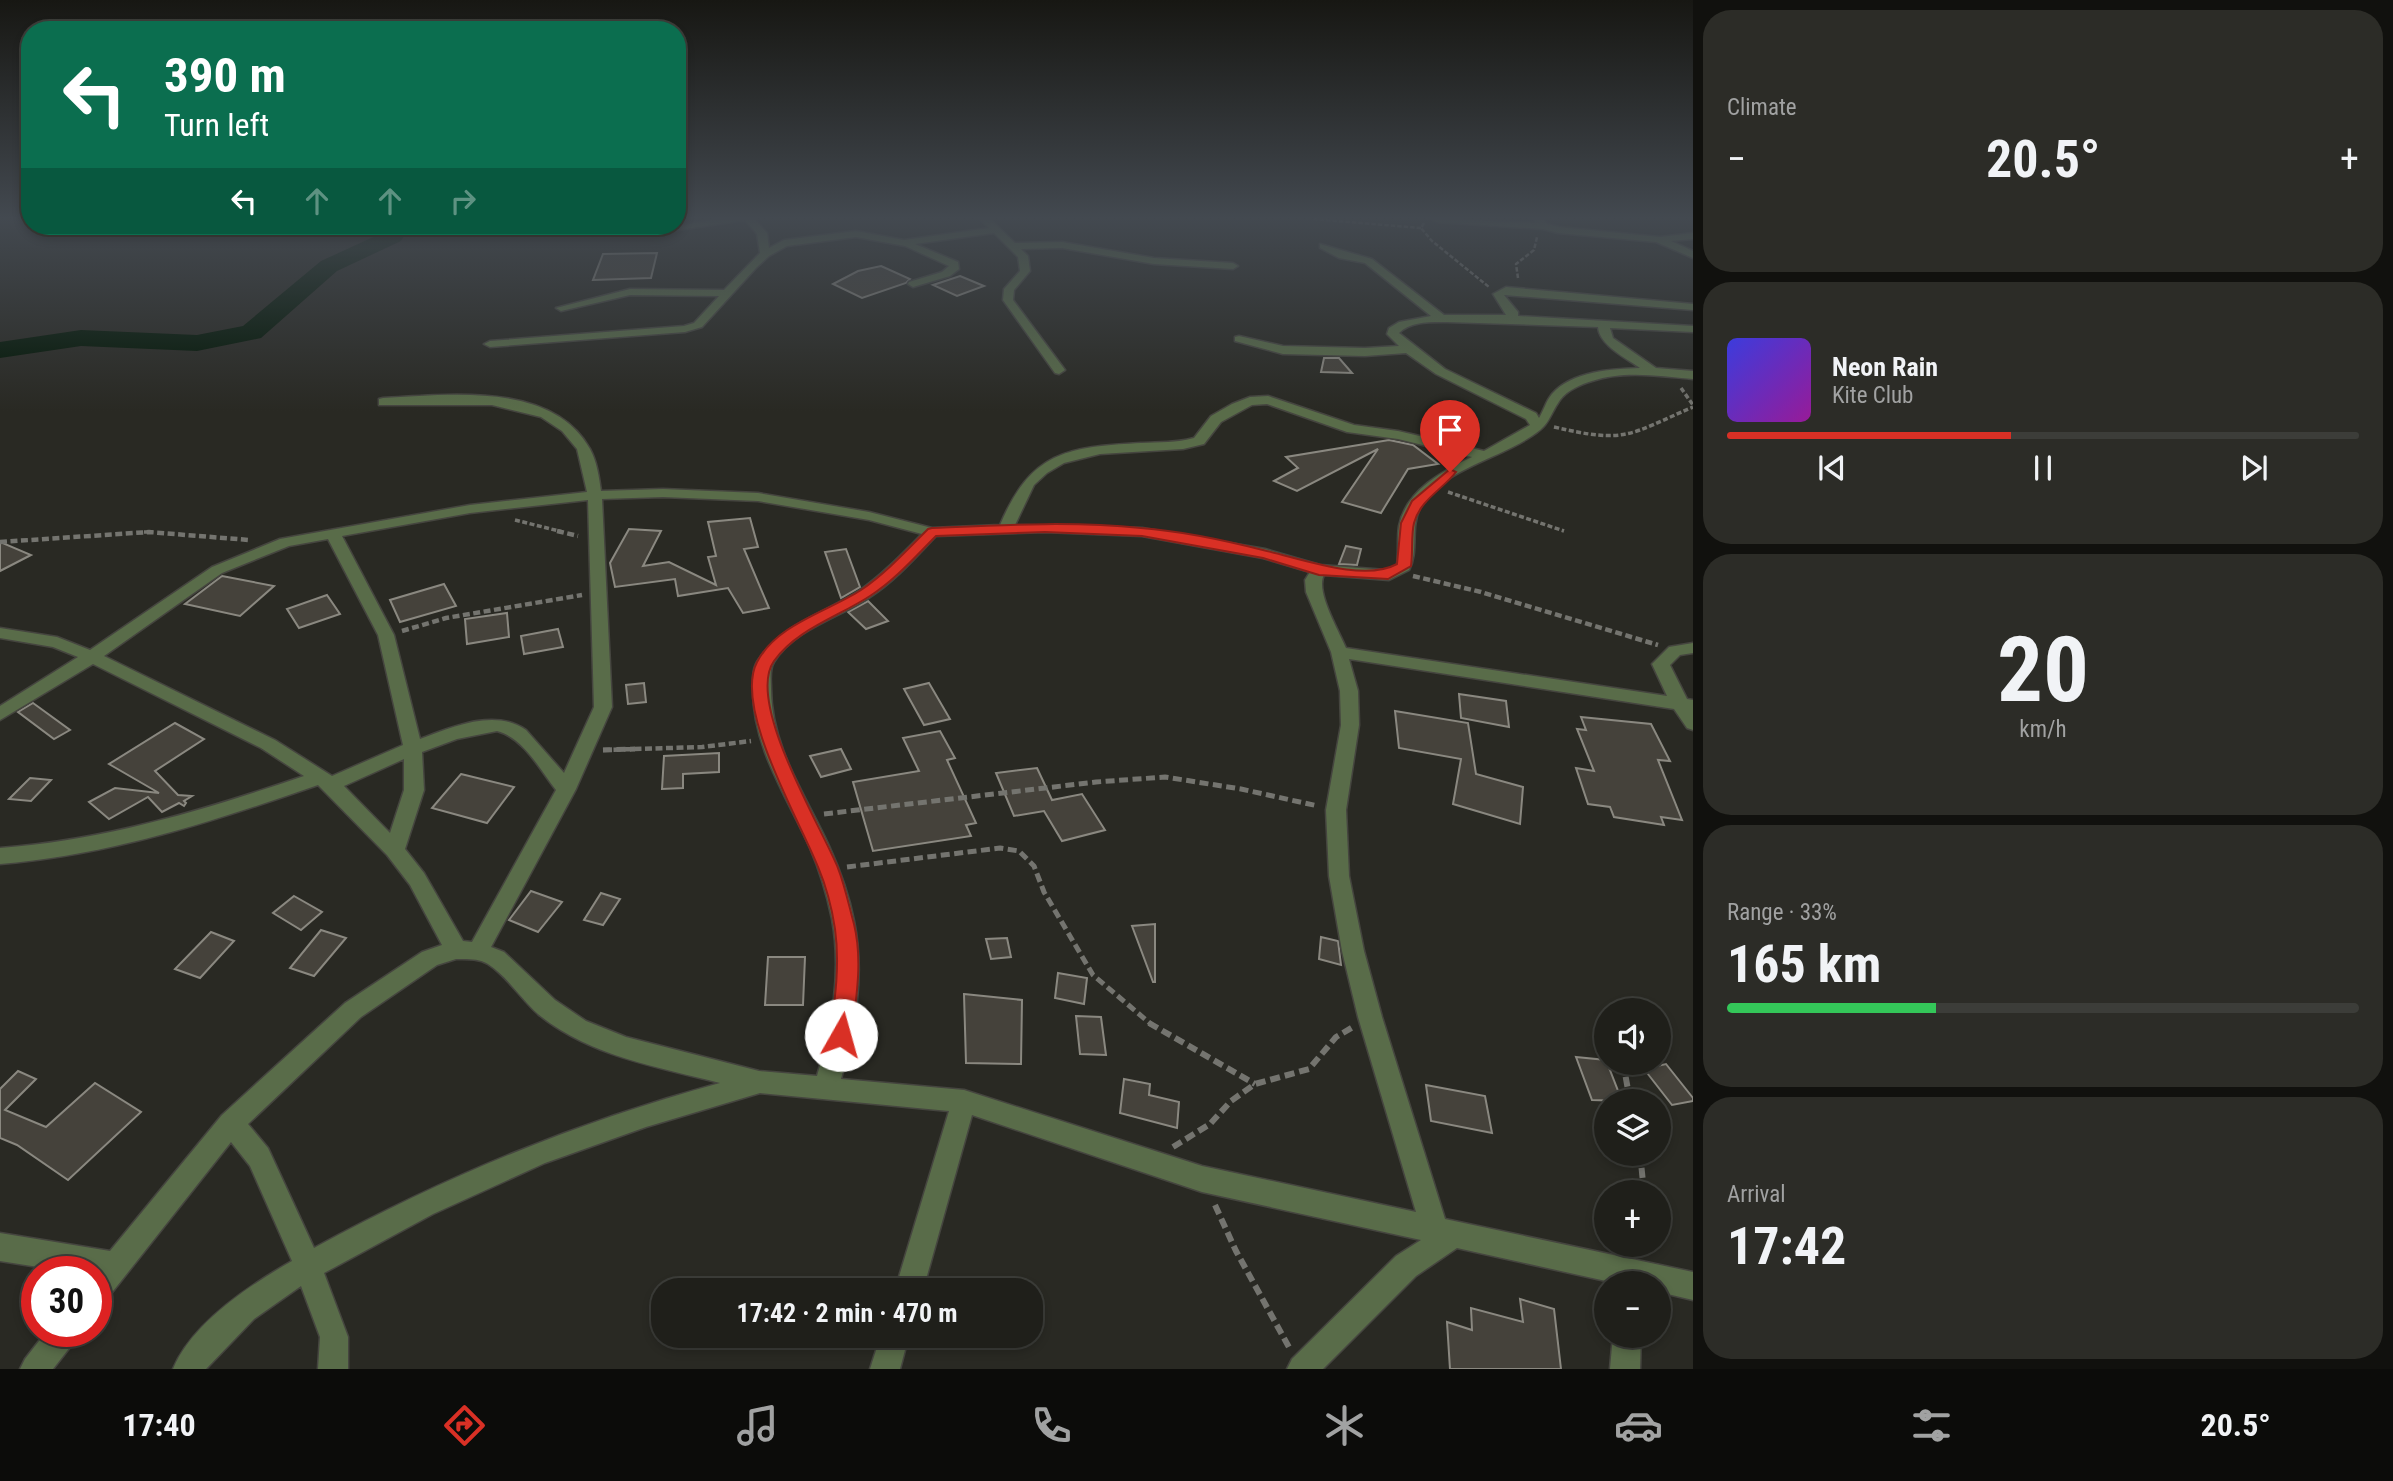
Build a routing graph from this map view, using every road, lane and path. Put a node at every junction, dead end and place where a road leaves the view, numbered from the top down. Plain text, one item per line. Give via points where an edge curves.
1 (738, 283) edge
2 (918, 283) edge
3 (1014, 283) edge
4 (1396, 283) edge
5 (1489, 283) edge
6 (1516, 283) edge
7 (914, 284) dead end
8 (1502, 292) junction
9 (728, 293) junction
10 (1693, 307) edge
11 (561, 308) dead end
12 (1441, 319) junction
13 (1507, 319) junction
14 (1604, 323) junction
15 (1693, 329) edge
16 (1239, 339) dead end
17 (490, 344) dead end
18 (1408, 349) junction
19 (1059, 370) dead end
20 (1653, 372) junction
21 (1693, 375) edge
22 (383, 402) dead end
23 (1693, 407) edge
24 (1538, 425) junction
25 (1483, 455) junction
26 (1434, 487) junction
27 (595, 495) junction
28 (470, 509) junction
29 (1005, 530) junction
30 (1564, 531) dead end
31 (332, 532) junction
32 (932, 532) junction
33 (596, 541) junction
34 (0, 542) edge
35 (285, 542) junction
36 (1319, 570) junction
37 (1396, 572) junction
38 (600, 593) junction
39 (0, 634) edge
40 (386, 635) junction
41 (1684, 649) edge
42 (1339, 652) junction
43 (91, 657) junction
44 (1686, 704) edge
45 (0, 714) edge
46 (1693, 724) edge
47 (769, 739) junction
48 (413, 750) junction
49 (584, 750) junction
50 (326, 781) junction
51 (566, 789) junction
52 (1336, 810) junction
53 (804, 816) junction
54 (394, 850) junction
55 (0, 856) edge
56 (829, 869) junction
57 (467, 950) junction
58 (1370, 1017) junction
59 (759, 1082) junction
60 (1255, 1084) junction
61 (825, 1088) junction
62 (964, 1101) junction
63 (231, 1123) junction
64 (1144, 1162) junction
65 (1202, 1179) junction
66 (1444, 1233) junction
67 (0, 1247) edge
68 (115, 1266) junction
69 (307, 1266) junction
70 (112, 1270) edge
71 (1601, 1271) edge
72 (912, 1278) edge
73 (1671, 1283) edge
74 (1693, 1286) edge
75 (52, 1347) edge
76 (891, 1348) edge
77 (1626, 1348) edge
78 (35, 1369) edge
79 (188, 1369) edge
80 (333, 1369) edge
81 (885, 1369) edge
82 (1301, 1369) edge
83 (1625, 1369) edge

1 - 9 street
2 - 7 street
3 - 19 street via 1008,300
4 - 12 street
5 - 8 path
6 - 8 path
8 - 10 street
8 - 13 street via 1512,312
9 - 11 street via 629,292
9 - 17 street via 698,325 685,329
12 - 13 street
12 - 18 street via 1393,330
13 - 14 street
14 - 15 street
14 - 20 street via 1609,340
16 - 18 street via 1283,350
18 - 24 street via 1459,383 1531,416
20 - 21 street
20 - 24 street via 1593,377 1563,390
22 - 27 street via 490,401 538,411 572,433 583,448
23 - 24 path via 1622,437
24 - 25 street
25 - 26 street via 1450,472
25 - 29 street via 1352,429 1261,400 1216,419 1199,441 1072,456 1052,463 1030,481
26 - 30 path
26 - 37 street via 1419,501 1408,523 1404,566
27 - 28 street
27 - 32 street via 758,497
27 - 33 street
28 - 31 street
28 - 33 path
29 - 32 street
29 - 36 street via 1142,532 1265,554
31 - 35 street
31 - 40 street
32 - 47 street via 866,592 778,645 764,664 760,695
33 - 38 street
34 - 35 path via 149,532
35 - 43 street via 217,570
36 - 37 street via 1379,576
36 - 42 street via 1313,580 1314,592
37 - 41 path
38 - 40 path via 458,616
38 - 49 street via 603,707
39 - 43 street via 57,642
40 - 48 street
41 - 44 street via 1661,664
42 - 44 street
42 - 52 street via 1349,691 1350,725
43 - 45 street
43 - 50 street via 268,744
44 - 46 street
47 - 49 path via 680,748
47 - 53 street
48 - 50 street
48 - 51 street via 483,724 500,724 513,729
48 - 54 street via 414,790
49 - 51 street
50 - 54 street
50 - 55 street via 93,846
51 - 57 street
52 - 53 path via 1165,778
52 - 58 street via 1339,876
53 - 56 street
54 - 57 street
56 - 60 path via 1000,848 1019,851 1034,866 1044,892 1093,975 1144,1021
56 - 61 street via 845,928 849,973 841,1035
57 - 59 street via 496,958 547,1007 578,1028 623,1047
57 - 63 street via 430,958 353,1010
58 - 60 path via 1336,1037 1310,1069
58 - 66 street
59 - 61 street
59 - 69 street via 536,1154 421,1205
60 - 64 path via 1210,1124
61 - 62 street
62 - 64 street
62 - 72 street
63 - 68 street
63 - 69 street via 259,1157
64 - 65 street
65 - 66 street
65 - 82 path
66 - 71 street
66 - 82 street
67 - 68 street
68 - 70 street
69 - 79 street via 265,1291 206,1344
69 - 80 street via 334,1337
73 - 74 street
75 - 78 street
76 - 81 street
77 - 83 street

